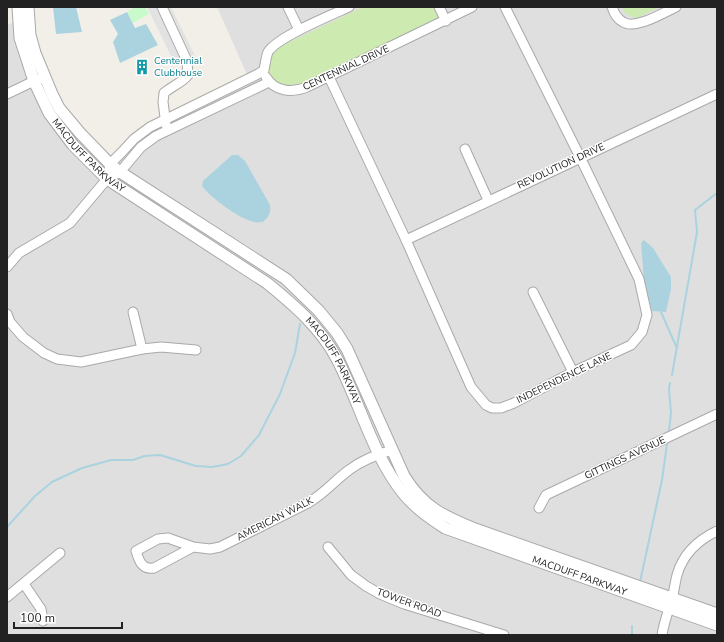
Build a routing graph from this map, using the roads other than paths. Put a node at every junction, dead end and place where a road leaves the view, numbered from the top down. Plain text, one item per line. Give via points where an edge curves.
1 (18, 7) edge
2 (28, 7) edge
3 (162, 7) edge
4 (288, 7) edge
5 (349, 7) edge
6 (439, 7) edge
7 (472, 7) edge
8 (505, 7) edge
9 (612, 7) edge
10 (676, 7) edge
11 (446, 21) junction
12 (299, 30) junction
13 (264, 70) junction
14 (45, 77) junction
15 (329, 77) junction
16 (34, 81) junction
17 (269, 82) junction
18 (7, 94) edge
19 (717, 94) edge
20 (166, 125) junction
21 (465, 149) dead end
22 (580, 157) junction
23 (110, 164) junction
24 (120, 172) junction
25 (107, 179) junction
26 (488, 200) junction
27 (406, 240) junction
28 (7, 267) edge
29 (533, 292) dead end
30 (133, 312) dead end
31 (7, 314) edge
32 (142, 349) junction
33 (196, 350) dead end
34 (573, 372) junction
35 (717, 414) edge
36 (392, 450) junction
37 (379, 454) junction
38 (539, 508) dead end
39 (717, 531) edge
40 (193, 547) junction
41 (328, 547) dead end
42 (60, 553) dead end
43 (24, 584) junction
44 (7, 597) edge
45 (671, 603) junction
46 (717, 614) edge
47 (43, 621) dead end
48 (717, 625) edge
49 (504, 635) edge
50 (662, 635) edge

1 - 16 street, MACDUFF PARKWAY via 20,38
2 - 14 street, MACDUFF PARKWAY via 30,35
3 - 20 street via 187,61 188,75 164,93
4 - 12 street
5 - 12 street
6 - 11 street
7 - 11 street, CENTENNIAL DRIVE
8 - 22 street, INDEPENDENCE LANE
9 - 10 street via 616,16 630,25 641,23
11 - 15 street, CENTENNIAL DRIVE
12 - 13 street via 272,48 268,53
13 - 17 street
13 - 20 street
14 - 16 street
14 - 23 street, MACDUFF PARKWAY via 59,108
15 - 17 street, CENTENNIAL DRIVE via 296,92 279,88
15 - 27 street, INDEPENDENCE LANE
16 - 18 street
16 - 25 street, MACDUFF PARKWAY via 59,128
17 - 20 street
19 - 22 street, REVOLUTION DRIVE
20 - 23 street via 150,127 134,139
20 - 24 street via 141,147
21 - 26 street
22 - 26 street, REVOLUTION DRIVE
22 - 34 street, INDEPENDENCE LANE via 639,279 647,315 642,332 632,345
23 - 24 street, MACDUFF PARKWAY
23 - 25 street
24 - 25 street
24 - 36 street, MACDUFF PARKWAY via 286,279 319,310 346,349
25 - 28 street via 70,223 19,253
25 - 37 street, MACDUFF PARKWAY via 267,283 309,320 337,359
26 - 27 street, REVOLUTION DRIVE
27 - 34 street, INDEPENDENCE LANE via 471,387 486,405 502,408
29 - 34 street
30 - 32 street
31 - 32 street via 10,322 23,337 44,353 57,359 81,362
32 - 33 street via 162,347
35 - 38 street, GITTINGS AVENUE via 546,495
36 - 37 street, AMERICAN WALK
36 - 45 street, MACDUFF PARKWAY via 410,486 434,510 449,519
37 - 40 street, AMERICAN WALK via 349,470 321,496 308,503 220,547 210,550
37 - 45 street, MACDUFF PARKWAY via 404,494 445,528
39 - 45 street via 698,542 682,561
40 - 40 street, AMERICAN WALK via 168,538 158,539 136,551 140,562 149,569
41 - 49 street, TOWER ROAD via 351,575 380,594
42 - 43 street
43 - 44 street
43 - 47 street via 40,610
45 - 46 street, MACDUFF PARKWAY
45 - 48 street, MACDUFF PARKWAY
45 - 50 street

